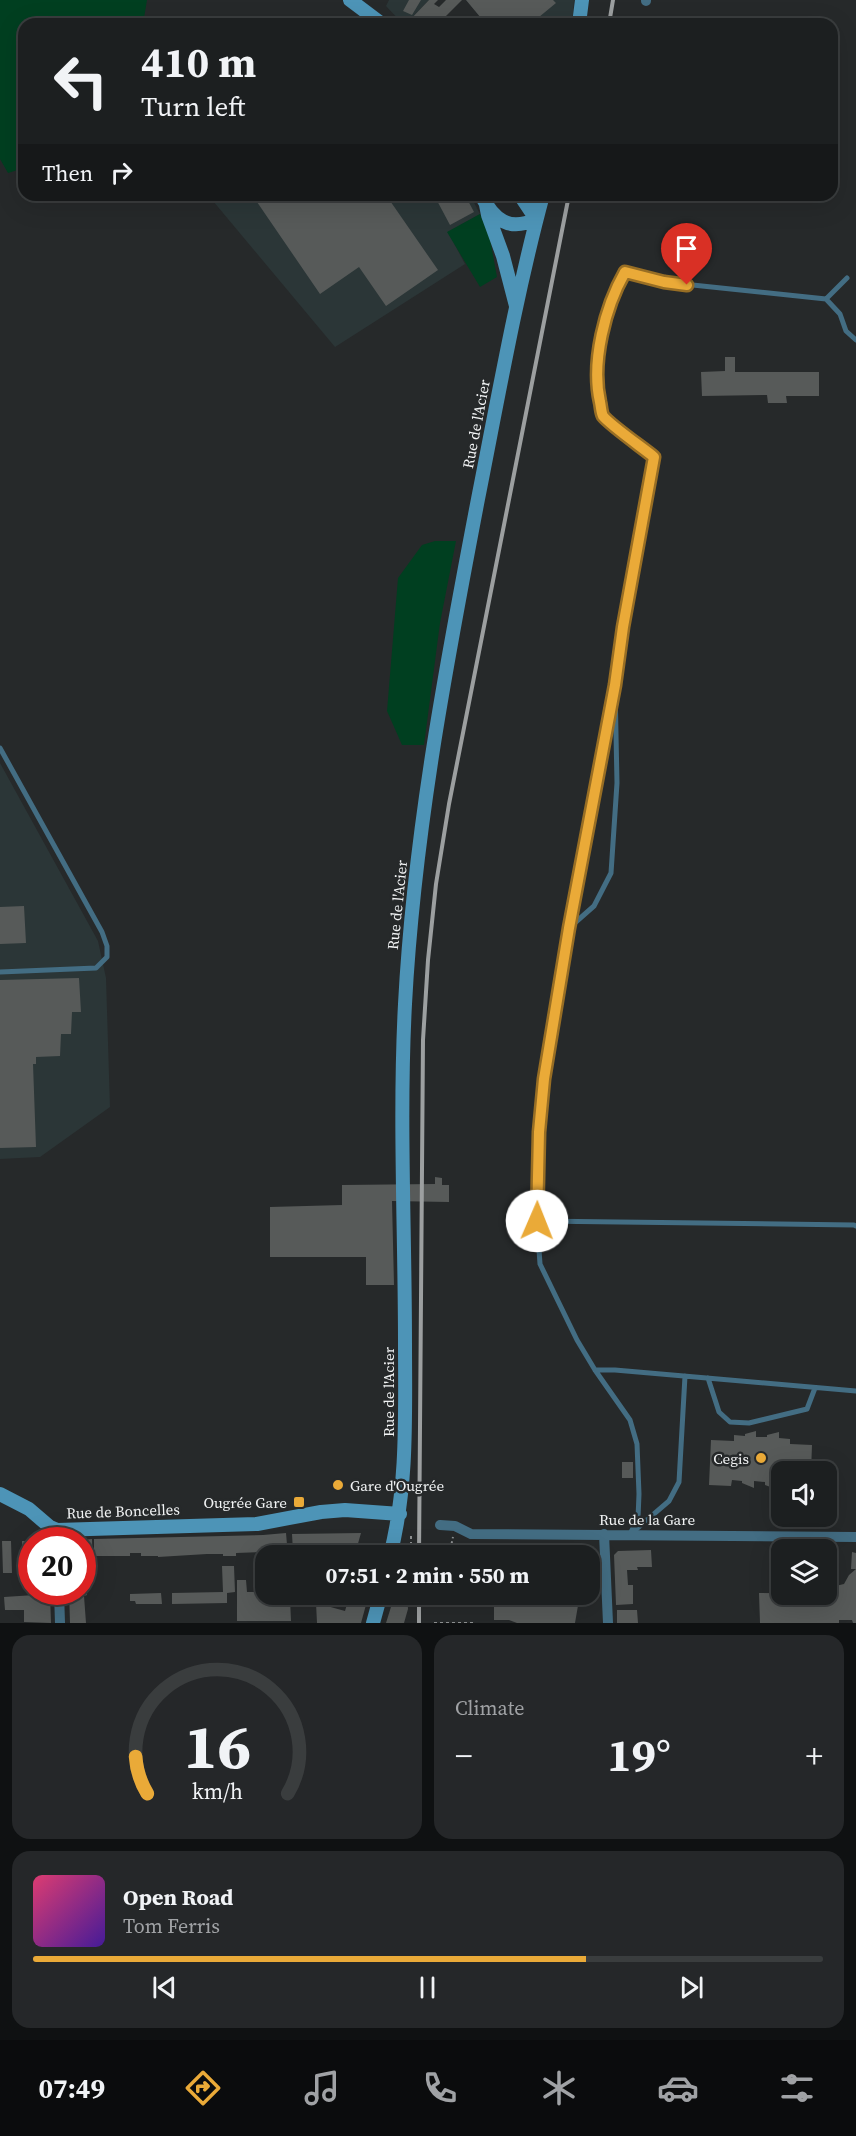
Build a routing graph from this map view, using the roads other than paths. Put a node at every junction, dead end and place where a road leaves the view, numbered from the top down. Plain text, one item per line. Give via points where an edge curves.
1 (350, 0) edge
2 (582, 0) edge
3 (374, 18) edge
4 (580, 18) edge
5 (484, 201) edge
6 (485, 201) edge
7 (524, 201) edge
8 (541, 201) edge
9 (536, 219) junction
10 (847, 278) dead end
11 (826, 299) junction
12 (517, 309) junction
13 (856, 340) edge
14 (615, 685) junction
15 (0, 748) edge
16 (569, 928) junction
17 (0, 972) edge
18 (537, 1221) junction
19 (856, 1226) edge
20 (595, 1370) junction
21 (685, 1376) junction
22 (708, 1378) junction
23 (815, 1388) junction
24 (856, 1391) edge
25 (0, 1494) edge
26 (400, 1514) junction
27 (440, 1525) dead end
28 (50, 1527) edge
29 (96, 1533) edge
30 (604, 1534) junction
31 (630, 1534) junction
32 (856, 1537) edge
33 (393, 1545) edge
34 (59, 1605) edge
35 (378, 1605) edge
36 (60, 1623) edge
37 (373, 1623) edge
38 (608, 1623) edge

1 - 3 main road
2 - 4 main road
5 - 12 main road
6 - 9 main road via 501,220 513,225
7 - 9 main road
8 - 9 main road, Rue de l'Acier
9 - 12 main road, Rue de l'Acier
10 - 11 lane
11 - 13 lane
11 - 14 lane via 664,282 625,272 617,286 596,365 601,407 603,415 654,457
12 - 26 main road, Rue de l'Acier via 452,642 415,879 403,1070 405,1375
14 - 16 lane
14 - 16 lane via 617,783 611,873 594,906
15 - 17 lane via 107,946 107,957 96,968
16 - 18 lane via 544,1079
18 - 19 lane
18 - 20 lane via 540,1264
20 - 21 lane
20 - 31 lane via 630,1420 638,1444 638,1518
21 - 22 lane
21 - 31 lane via 679,1482 669,1502
22 - 23 lane
22 - 23 lane via 718,1412 730,1422 749,1423 807,1409
23 - 24 lane
25 - 28 main road, Rue de Boncelles via 29,1509
26 - 29 main road, Rue de Boncelles via 345,1510 257,1524
26 - 33 main road, Rue de l'Acier
27 - 30 street, Rue de la Gare via 455,1526 471,1534
30 - 31 street, Rue de la Gare
30 - 38 street
31 - 32 street, Rue de la Gare
34 - 36 street
35 - 37 main road

